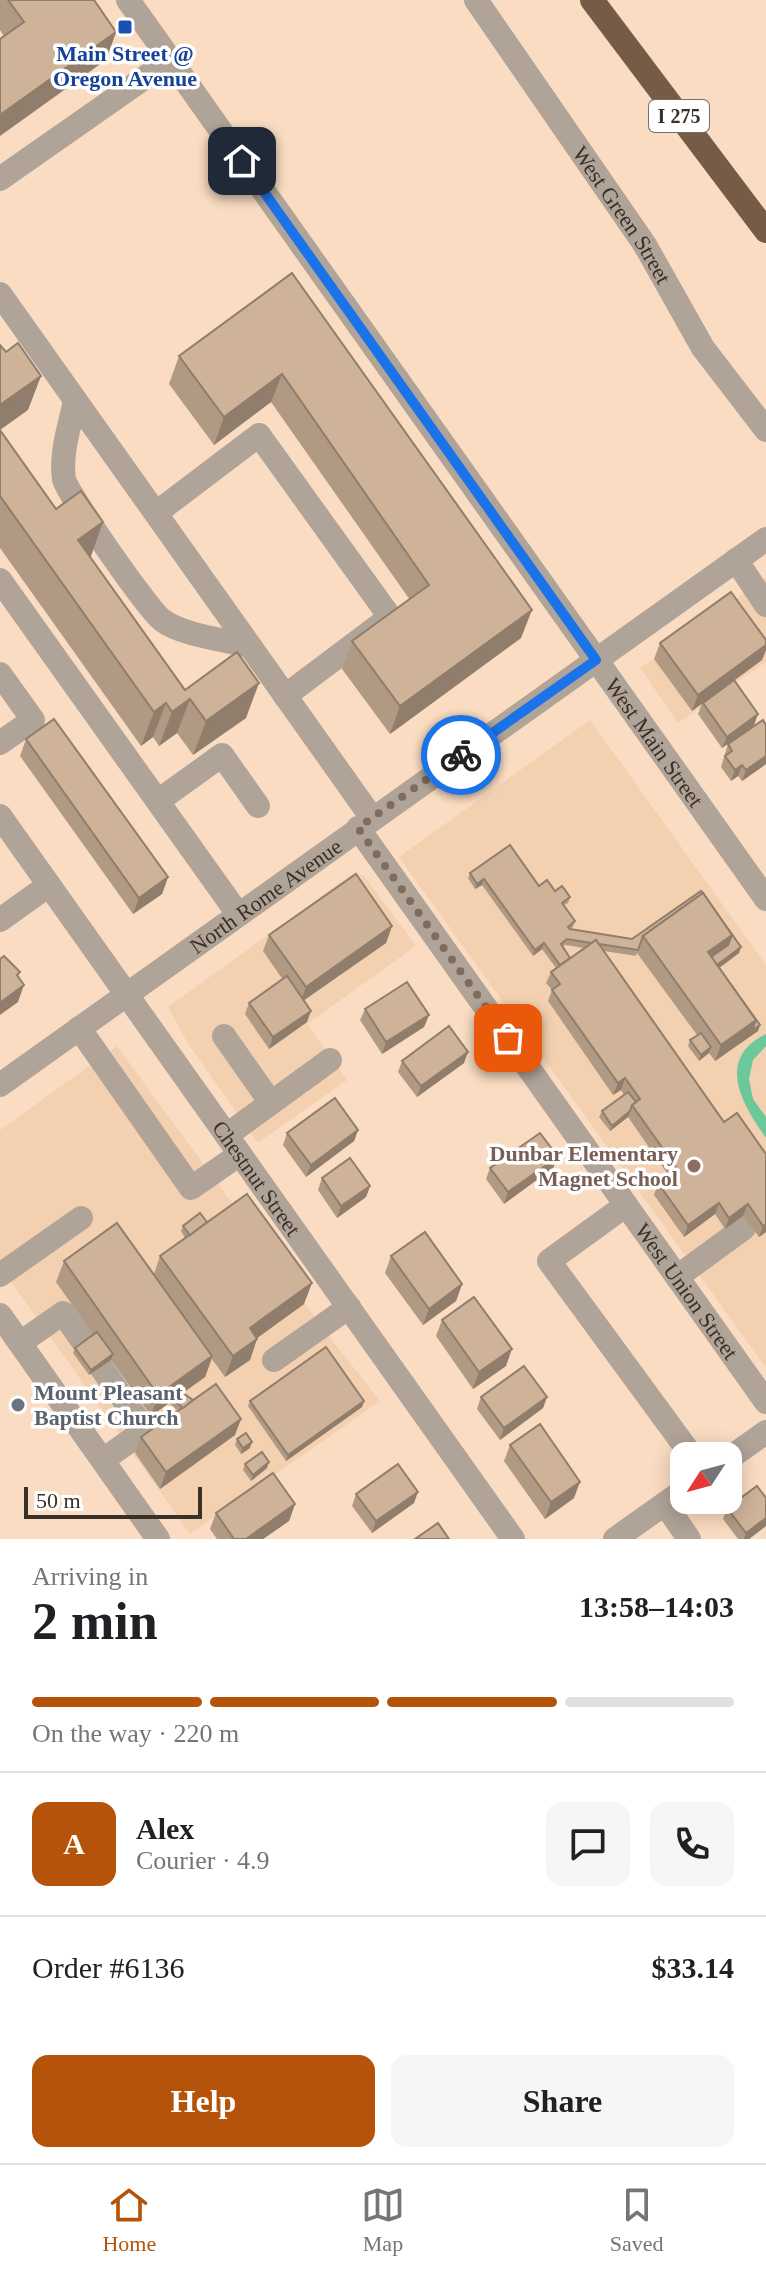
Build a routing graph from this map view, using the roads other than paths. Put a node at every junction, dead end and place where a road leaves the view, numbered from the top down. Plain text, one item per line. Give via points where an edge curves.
1 (128, 0) edge
2 (476, 0) edge
3 (592, 0) edge
4 (170, 60) junction
5 (0, 179) edge
6 (766, 231) edge
7 (0, 294) edge
8 (75, 401) junction
9 (766, 430) edge
10 (156, 513) junction
11 (766, 539) edge
12 (736, 560) junction
13 (0, 580) edge
14 (766, 605) edge
15 (250, 646) junction
16 (596, 660) junction
17 (0, 674) edge
18 (285, 696) junction
19 (0, 743) edge
20 (158, 801) junction
21 (258, 806) dead end
22 (0, 816) edge
23 (365, 823) junction
24 (49, 885) junction
25 (766, 899) edge
26 (238, 914) junction
27 (0, 920) edge
28 (126, 993) junction
29 (79, 1028) junction
30 (224, 1036) dead end
31 (330, 1060) dead end
32 (0, 1085) edge
33 (271, 1103) junction
34 (233, 1144) junction
35 (626, 1205) junction
36 (81, 1218) dead end
37 (744, 1228) dead end
38 (0, 1275) edge
39 (677, 1277) junction
40 (349, 1307) junction
41 (0, 1315) edge
42 (20, 1343) junction
43 (274, 1360) dead end
44 (766, 1402) edge
45 (766, 1432) edge
46 (682, 1442) edge
47 (742, 1449) edge
48 (103, 1460) junction
49 (670, 1500) edge
50 (680, 1514) edge
51 (158, 1539) edge
52 (513, 1539) edge
53 (615, 1539) edge
54 (689, 1539) edge

1 - 4 street, West Main Street
2 - 9 street, West Green Street via 645,245 703,348
3 - 6 highway, I 275
4 - 5 street
4 - 16 street, West Main Street
7 - 8 street, West Union Street
8 - 10 street, West Union Street
8 - 15 street via 65,444 64,481 145,603 163,621
10 - 15 street, West Union Street
10 - 18 street via 259,435 390,617
11 - 12 street, North Rome Avenue
12 - 14 street
12 - 16 street, North Rome Avenue
13 - 20 street
15 - 18 street, West Union Street
16 - 23 street, North Rome Avenue
16 - 25 street, West Main Street
17 - 19 street via 33,720
18 - 23 street, West Union Street
20 - 21 street via 222,755
20 - 26 street
22 - 24 street, Chestnut Street
23 - 26 street, North Rome Avenue
23 - 35 street, West Union Street
24 - 27 street
24 - 28 street, Chestnut Street
26 - 28 street, North Rome Avenue
28 - 29 street, North Rome Avenue
28 - 34 street, Chestnut Street
29 - 32 street, North Rome Avenue
29 - 34 street via 191,1188
30 - 33 street
31 - 33 street
33 - 34 street
34 - 40 street, Chestnut Street
35 - 39 street, West Union Street
35 - 46 street via 549,1261
36 - 38 street
37 - 39 street
39 - 44 street, West Union Street
40 - 43 street
40 - 52 street, Chestnut Street
41 - 42 street
42 - 48 street
42 - 48 street via 63,1313 145,1430
45 - 47 street
48 - 51 street
49 - 53 street
50 - 54 street

